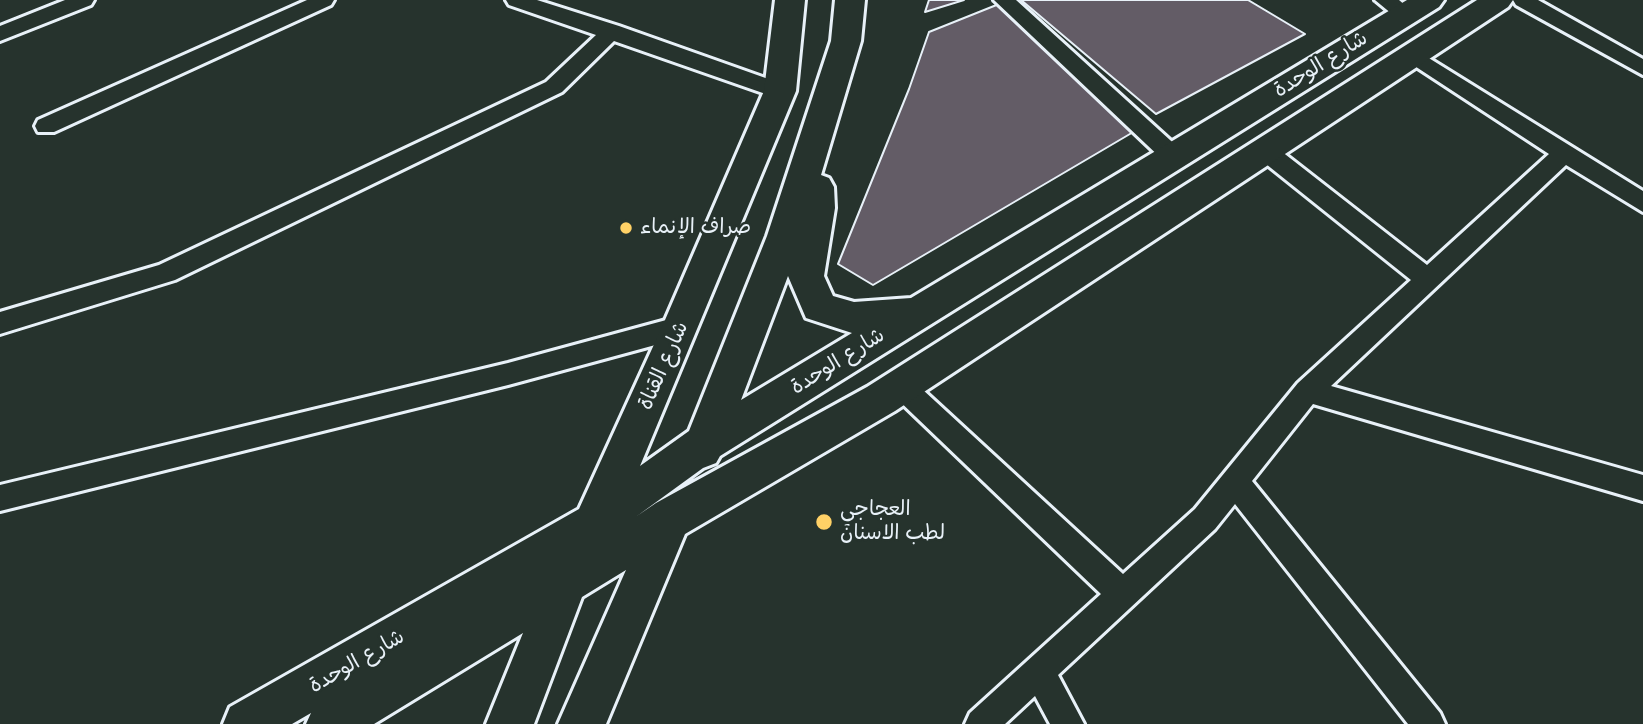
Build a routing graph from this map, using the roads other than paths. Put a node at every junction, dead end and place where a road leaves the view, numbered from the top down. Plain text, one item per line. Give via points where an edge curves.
1 (84, 0) edge
2 (269, 0) edge
3 (324, 0) edge
4 (516, 0) edge
5 (790, 0) edge
6 (850, 0) edge
7 (1004, 0) edge
8 (1498, 0) edge
9 (1523, 0) edge
10 (1406, 5) edge
11 (284, 18) junction
12 (612, 31) junction
13 (0, 34) edge
14 (1411, 54) junction
15 (1643, 68) edge
16 (780, 91) junction
17 (46, 126) dead end
18 (816, 140) junction
19 (1264, 149) junction
20 (1565, 153) junction
21 (1172, 156) junction
22 (1643, 203) edge
23 (1428, 280) junction
24 (919, 312) junction
25 (0, 323) edge
26 (681, 327) junction
27 (901, 386) junction
28 (1307, 391) junction
29 (705, 443) junction
30 (1235, 482) junction
31 (1643, 488) edge
32 (0, 498) edge
33 (670, 520) junction
34 (595, 522) junction
35 (564, 585) junction
36 (1123, 594) junction
37 (1038, 671) junction
38 (247, 724) edge
39 (330, 724) edge
40 (510, 724) edge
41 (582, 724) edge
42 (981, 724) edge
43 (1068, 724) edge
44 (1429, 724) edge

1 - 13 street
2 - 11 street
3 - 11 street
4 - 12 street
5 - 16 street, شارع القناة
6 - 18 street via 846,41
7 - 21 street
8 - 14 street
9 - 15 street
10 - 21 street, شارع الوحدة
11 - 17 street
12 - 16 street
12 - 25 street via 554,87 476,126 166,273
14 - 19 street
14 - 20 street
16 - 26 street, شارع القناة
18 - 24 street via 818,208 806,276 819,307 854,318
18 - 29 street via 785,236
19 - 23 street
19 - 27 street
20 - 22 street
20 - 23 street
21 - 24 street, شارع الوحدة
23 - 28 street
24 - 29 street, شارع الوحدة
26 - 32 street
26 - 34 street, شارع القناة
27 - 33 street
27 - 36 street
28 - 30 street
28 - 31 street
29 - 33 street
29 - 34 street, شارع الوحدة
30 - 36 street via 1205,519
30 - 44 street
33 - 35 street
33 - 41 street
34 - 35 street, شارع القناة
34 - 38 street, شارع الوحدة
35 - 39 street
35 - 40 street, شارع القناة
36 - 37 street
37 - 42 street
37 - 43 street

